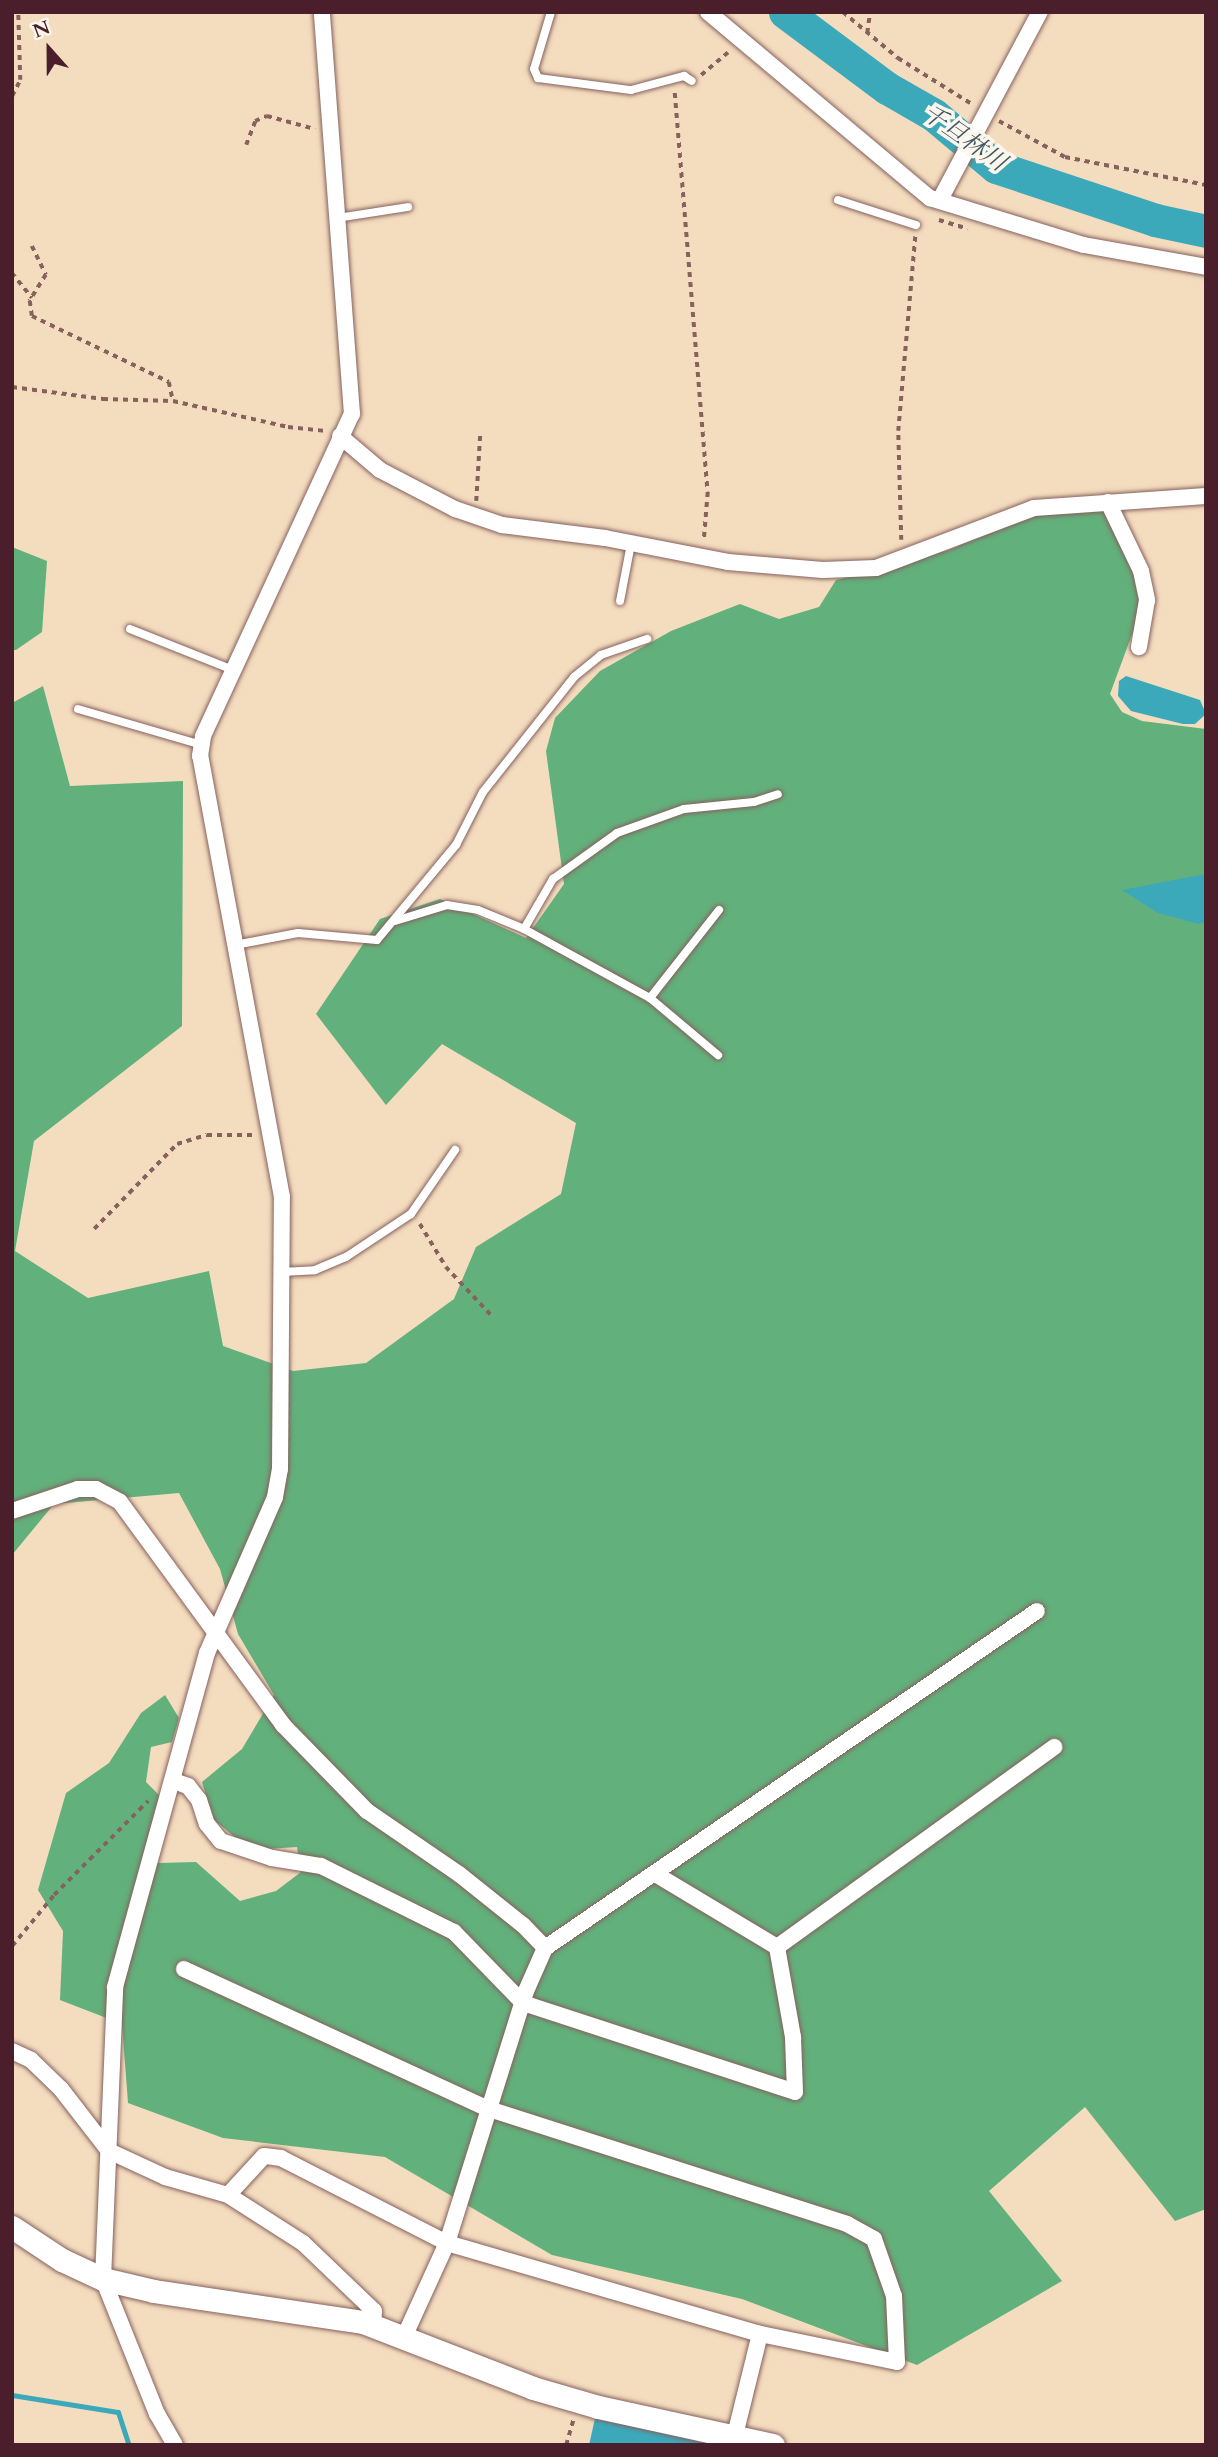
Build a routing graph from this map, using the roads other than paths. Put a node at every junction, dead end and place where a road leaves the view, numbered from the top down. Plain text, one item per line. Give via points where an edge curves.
1 (322, 12) edge
2 (551, 12) edge
3 (708, 12) edge
4 (1040, 12) edge
5 (692, 81) road end
6 (942, 196) dead end
7 (838, 200) dead end
8 (408, 207) dead end
9 (337, 218) junction
10 (916, 225) road end
11 (1206, 267) edge
12 (340, 436) junction
13 (1206, 496) edge
14 (1108, 502) junction
15 (631, 544) junction
16 (620, 601) dead end
17 (130, 629) dead end
18 (646, 639) dead end
19 (1139, 647) dead end
20 (233, 670) junction
21 (78, 709) dead end
22 (202, 745) junction
23 (778, 793) dead end
24 (719, 910) dead end
25 (394, 922) junction
26 (524, 929) junction
27 (235, 945) junction
28 (650, 998) junction
29 (718, 1055) dead end
30 (456, 1150) dead end
31 (281, 1272) junction
32 (12, 1511) edge
33 (1037, 1611) dead end
34 (215, 1632) junction
35 (1054, 1747) dead end
36 (174, 1781) junction
37 (657, 1875) junction
38 (777, 1947) junction
39 (545, 1948) junction
40 (184, 1969) dead end
41 (523, 2003) junction
42 (12, 2051) edge
43 (489, 2109) junction
44 (109, 2151) junction
45 (228, 2195) junction
46 (12, 2227) edge
47 (447, 2243) junction
48 (103, 2279) junction
49 (373, 2325) junction
50 (760, 2334) junction
51 (405, 2335) junction
52 (735, 2434) junction
53 (174, 2445) edge
54 (773, 2445) edge

1 - 9 street
2 - 5 lane via 534,69 538,78 631,90 684,76
3 - 11 street via 930,198 1084,245
4 - 6 street
7 - 10 lane
8 - 9 lane
9 - 12 street via 352,414
12 - 15 street via 380,470 473,515 502,525
12 - 20 street
13 - 14 street
14 - 15 street via 1034,508 876,568 823,570 699,557
14 - 19 street via 1141,571 1147,600
15 - 16 lane
17 - 20 lane
18 - 25 lane via 601,655 563,689 483,792 456,845
20 - 22 street
21 - 22 lane
22 - 27 street
23 - 26 lane via 754,802 684,809 617,834 553,879
24 - 28 lane
25 - 26 lane via 447,905 478,910
25 - 27 lane via 377,940 367,942 298,933
26 - 28 lane
27 - 31 street via 282,1197
28 - 29 lane
30 - 31 lane via 411,1214 346,1257 315,1270
31 - 34 street via 280,1469 275,1497
32 - 34 street via 78,1489 110,1494
33 - 37 street
34 - 36 street
34 - 39 street via 284,1725 367,1811 459,1874
35 - 38 street
36 - 41 street via 188,1786 199,1800 207,1824 221,1841 272,1858 321,1866 454,1932
36 - 44 street via 142,1878 115,1987
37 - 38 street
37 - 39 street
38 - 41 street via 793,2037 795,2092
39 - 41 street
40 - 43 street
41 - 43 street
42 - 44 street via 31,2060 61,2089
43 - 47 street
43 - 50 street via 848,2224 874,2239 894,2296 897,2362
44 - 45 street via 165,2177
44 - 48 street
45 - 47 street via 264,2155 281,2158
45 - 49 street via 303,2243 374,2311
46 - 48 street via 62,2260
47 - 50 street
47 - 51 street
48 - 49 street via 154,2291 324,2313
48 - 53 street
49 - 51 street
50 - 52 street
51 - 52 street via 484,2370 578,2402
52 - 54 street

